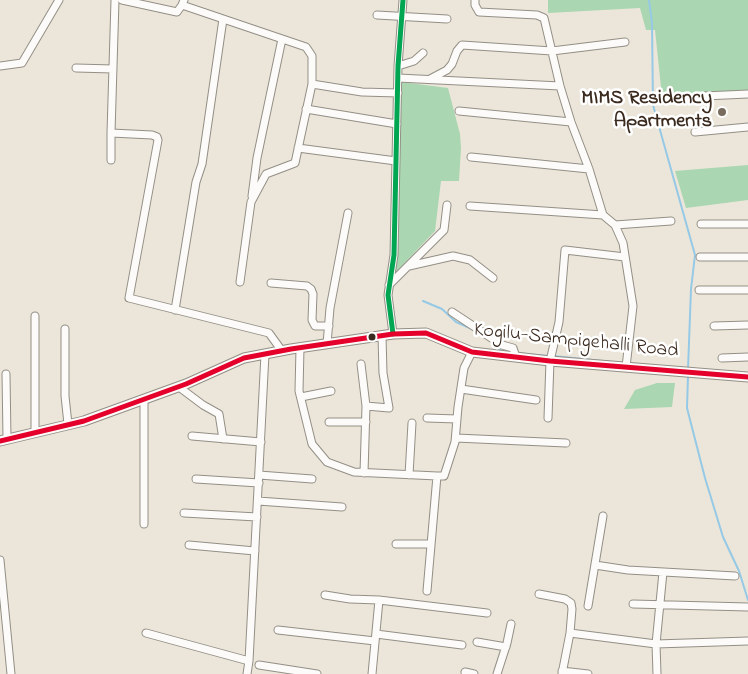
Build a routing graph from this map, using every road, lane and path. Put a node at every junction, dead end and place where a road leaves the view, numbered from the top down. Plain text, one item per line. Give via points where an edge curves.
1 (59, 0) edge
2 (115, 0) edge
3 (122, 0) edge
4 (403, 0) edge
5 (475, 0) edge
6 (183, 3) edge
7 (377, 15) dead end
8 (402, 16) junction
9 (223, 19) junction
10 (447, 19) dead end
11 (282, 39) junction
12 (625, 42) dead end
13 (552, 51) junction
14 (423, 53) dead end
15 (0, 66) edge
16 (398, 66) junction
17 (76, 68) dead end
18 (112, 69) junction
19 (398, 78) junction
20 (430, 80) junction
21 (312, 84) junction
22 (560, 86) junction
23 (398, 93) junction
24 (748, 94) edge
25 (704, 96) dead end
26 (306, 109) junction
27 (459, 111) dead end
28 (571, 122) junction
29 (397, 124) junction
30 (748, 127) edge
31 (695, 132) dead end
32 (111, 133) junction
33 (298, 148) junction
34 (470, 158) dead end
35 (111, 160) dead end
36 (396, 162) junction
37 (589, 170) junction
38 (250, 202) junction
39 (447, 205) dead end
40 (470, 206) dead end
41 (348, 213) dead end
42 (603, 215) junction
43 (671, 222) dead end
44 (701, 224) dead end
45 (748, 224) edge
46 (615, 225) junction
47 (748, 256) edge
48 (625, 257) junction
49 (700, 258) dead end
50 (408, 267) junction
51 (494, 278) dead end
52 (240, 282) dead end
53 (271, 283) dead end
54 (389, 285) junction
55 (699, 290) dead end
56 (748, 290) edge
57 (176, 310) junction
58 (452, 312) dead end
59 (35, 316) dead end
60 (748, 325) edge
61 (328, 326) junction
62 (714, 326) dead end
63 (65, 329) dead end
64 (393, 334) junction
65 (382, 336) junction
66 (327, 344) junction
67 (300, 348) junction
68 (282, 351) junction
69 (472, 352) junction
70 (266, 354) junction
71 (516, 357) junction
72 (748, 357) edge
73 (722, 358) dead end
74 (550, 361) junction
75 (361, 364) dead end
76 (626, 367) junction
77 (6, 374) dead end
78 (748, 376) edge
79 (179, 387) junction
80 (461, 389) junction
81 (331, 391) dead end
82 (301, 397) junction
83 (144, 399) junction
84 (536, 400) dead end
85 (366, 406) junction
86 (427, 418) dead end
87 (548, 418) dead end
88 (457, 419) junction
89 (329, 422) dead end
90 (366, 422) junction
91 (412, 423) dead end
92 (68, 424) junction
93 (35, 432) junction
94 (192, 436) dead end
95 (456, 438) junction
96 (223, 439) junction
97 (3, 440) edge
98 (261, 442) junction
99 (566, 442) dead end
100 (364, 473) junction
101 (259, 475) junction
102 (409, 475) junction
103 (437, 476) junction
104 (196, 479) dead end
105 (312, 479) dead end
106 (259, 483) junction
107 (258, 501) junction
108 (342, 507) dead end
109 (184, 513) dead end
110 (603, 516) dead end
111 (257, 517) junction
112 (144, 524) dead end
113 (396, 544) dead end
114 (430, 544) junction
115 (189, 545) dead end
116 (255, 551) junction
117 (0, 560) edge
118 (595, 566) junction
119 (663, 572) junction
120 (735, 576) dead end
121 (427, 591) dead end
122 (538, 594) dead end
123 (325, 595) dead end
124 (380, 600) junction
125 (633, 604) dead end
126 (660, 605) junction
127 (588, 606) dead end
128 (745, 608) edge
129 (487, 613) dead end
130 (511, 624) dead end
131 (278, 630) dead end
132 (146, 633) dead end
133 (570, 633) junction
134 (375, 638) junction
135 (748, 641) edge
136 (477, 642) dead end
137 (656, 644) junction
138 (462, 645) dead end
139 (506, 647) junction
140 (249, 661) junction
141 (259, 665) dead end
142 (465, 672) dead end
143 (562, 672) edge
144 (11, 674) edge
145 (246, 674) edge
146 (317, 674) edge
147 (372, 674) edge
148 (474, 674) edge
149 (498, 674) edge
150 (588, 674) edge
151 (657, 674) edge

1 - 15 street via 22,62
2 - 18 street
3 - 6 street via 177,12
4 - 8 street
5 - 13 street via 479,12 537,14 544,18
6 - 9 street
7 - 8 street
8 - 10 street
8 - 16 street
9 - 11 street
9 - 57 street
11 - 21 street via 306,47 312,56
11 - 38 street
12 - 13 street
13 - 20 street via 462,46 447,70
13 - 22 street
14 - 16 street via 414,62
16 - 19 street
17 - 18 street
18 - 32 street
19 - 20 street
19 - 23 street
20 - 22 street
21 - 23 street via 362,92
21 - 26 street
22 - 28 street
23 - 29 street
24 - 25 street
26 - 29 street
26 - 33 street
27 - 28 street
28 - 37 street
29 - 36 street
30 - 31 street
32 - 35 street
32 - 57 street via 157,137 129,298
33 - 36 street
33 - 38 street via 295,163 266,174
34 - 37 street
36 - 54 street via 394,254
37 - 42 street
38 - 52 street
39 - 50 street via 444,230
40 - 42 street
41 - 61 street
42 - 46 street
43 - 46 street
44 - 45 street
46 - 48 street
47 - 49 street
48 - 74 street via 566,250 559,322
48 - 76 street via 632,306
50 - 51 street via 453,256 470,260
50 - 54 street
53 - 61 street via 311,289 312,320 315,326
54 - 64 street
55 - 56 street
57 - 68 street via 269,333
58 - 71 street via 502,345 513,348
59 - 93 street
60 - 62 street
61 - 66 street
63 - 92 street
64 - 65 street, Kogilu-Sampigehalli Road
64 - 69 street, Kogilu-Sampigehalli Road via 426,333
65 - 66 street, Kogilu-Sampigehalli Road
65 - 85 street via 383,373 389,408
66 - 67 street, Kogilu-Sampigehalli Road
67 - 68 street, Kogilu-Sampigehalli Road
67 - 82 street
68 - 70 street, Kogilu-Sampigehalli Road
69 - 71 street, Kogilu-Sampigehalli Road
69 - 80 street via 464,368
70 - 79 street, Kogilu-Sampigehalli Road via 244,358
70 - 98 street
71 - 74 street, Kogilu-Sampigehalli Road
72 - 73 street
74 - 76 street, Kogilu-Sampigehalli Road
74 - 87 street
75 - 85 street
76 - 78 street, Kogilu-Sampigehalli Road
77 - 97 street
79 - 83 street, Kogilu-Sampigehalli Road
79 - 96 street via 218,414
80 - 84 street
80 - 88 street
81 - 82 street
82 - 100 street via 312,444 327,462
83 - 92 street, Kogilu-Sampigehalli Road
83 - 112 street
85 - 90 street
86 - 88 street
88 - 95 street
89 - 90 street
90 - 100 street
91 - 102 street
92 - 93 street, Kogilu-Sampigehalli Road
93 - 97 street, Kogilu-Sampigehalli Road
94 - 96 street
95 - 99 street
95 - 103 street via 444,476
96 - 98 street
98 - 101 street
100 - 102 street
101 - 105 street
101 - 106 street
102 - 103 street
103 - 114 street
104 - 106 street
106 - 107 street
107 - 108 street
107 - 111 street
109 - 111 street
110 - 118 street
111 - 116 street
113 - 114 street
114 - 121 street
115 - 116 street
116 - 140 street
117 - 144 street
118 - 119 street
118 - 127 street
119 - 120 street
119 - 126 street
122 - 133 street via 571,603
123 - 124 street
124 - 129 street
124 - 134 street
125 - 126 street
126 - 128 street
126 - 137 street
130 - 139 street
131 - 134 street
132 - 140 street
133 - 137 street
133 - 143 street
134 - 138 street
134 - 147 street
135 - 137 street
136 - 139 street
137 - 151 street
139 - 149 street
140 - 145 street
141 - 146 street
142 - 148 street
143 - 150 street

